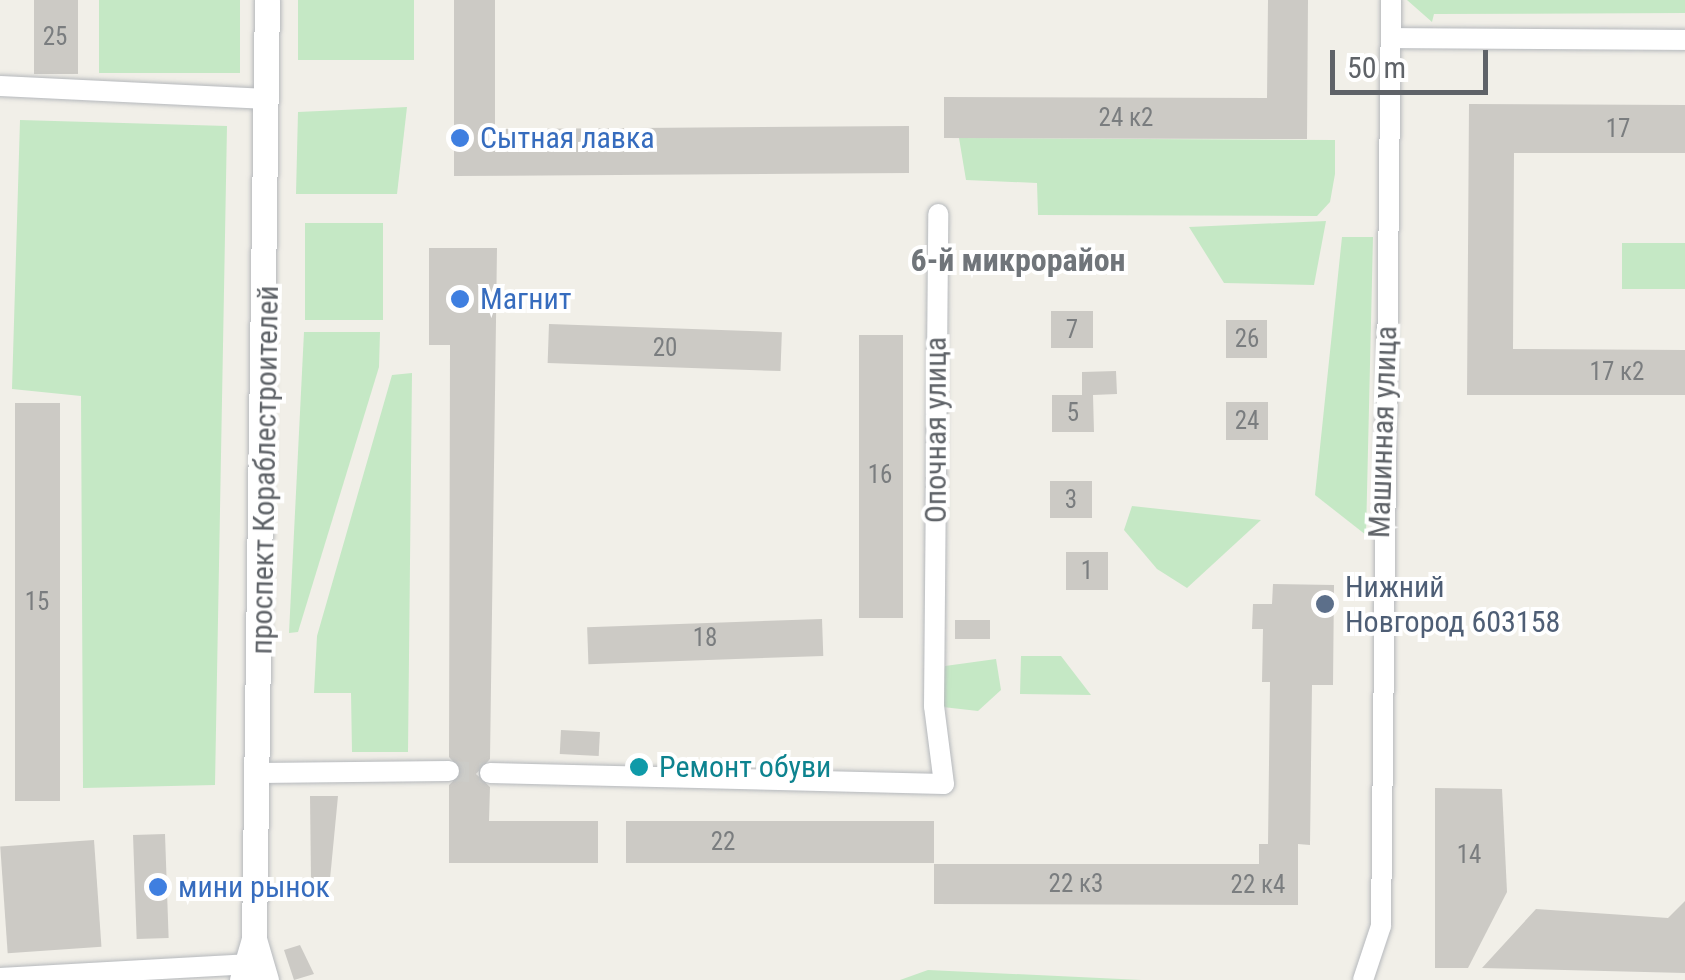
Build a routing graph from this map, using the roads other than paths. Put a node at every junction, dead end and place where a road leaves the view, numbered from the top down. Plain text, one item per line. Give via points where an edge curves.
1 (267, 0) edge
2 (1391, 0) edge
3 (1391, 38) junction
4 (1685, 40) edge
5 (0, 86) edge
6 (268, 99) junction
7 (938, 214) dead end
8 (449, 771) tunnel mouth
9 (490, 773) tunnel mouth
10 (259, 774) junction
11 (252, 966) edge
12 (0, 978) edge
13 (1362, 980) edge

1 - 6 street, проспект Кораблестроителей
2 - 3 street, Машинная улица
3 - 4 street
3 - 13 street, Машинная улица via 1379,558 1381,926
5 - 6 street
6 - 10 street, проспект Кораблестроителей
7 - 9 street, Опочная улица via 935,646 944,784
8 - 10 street
10 - 11 street, проспект Кораблестроителей
11 - 12 street

